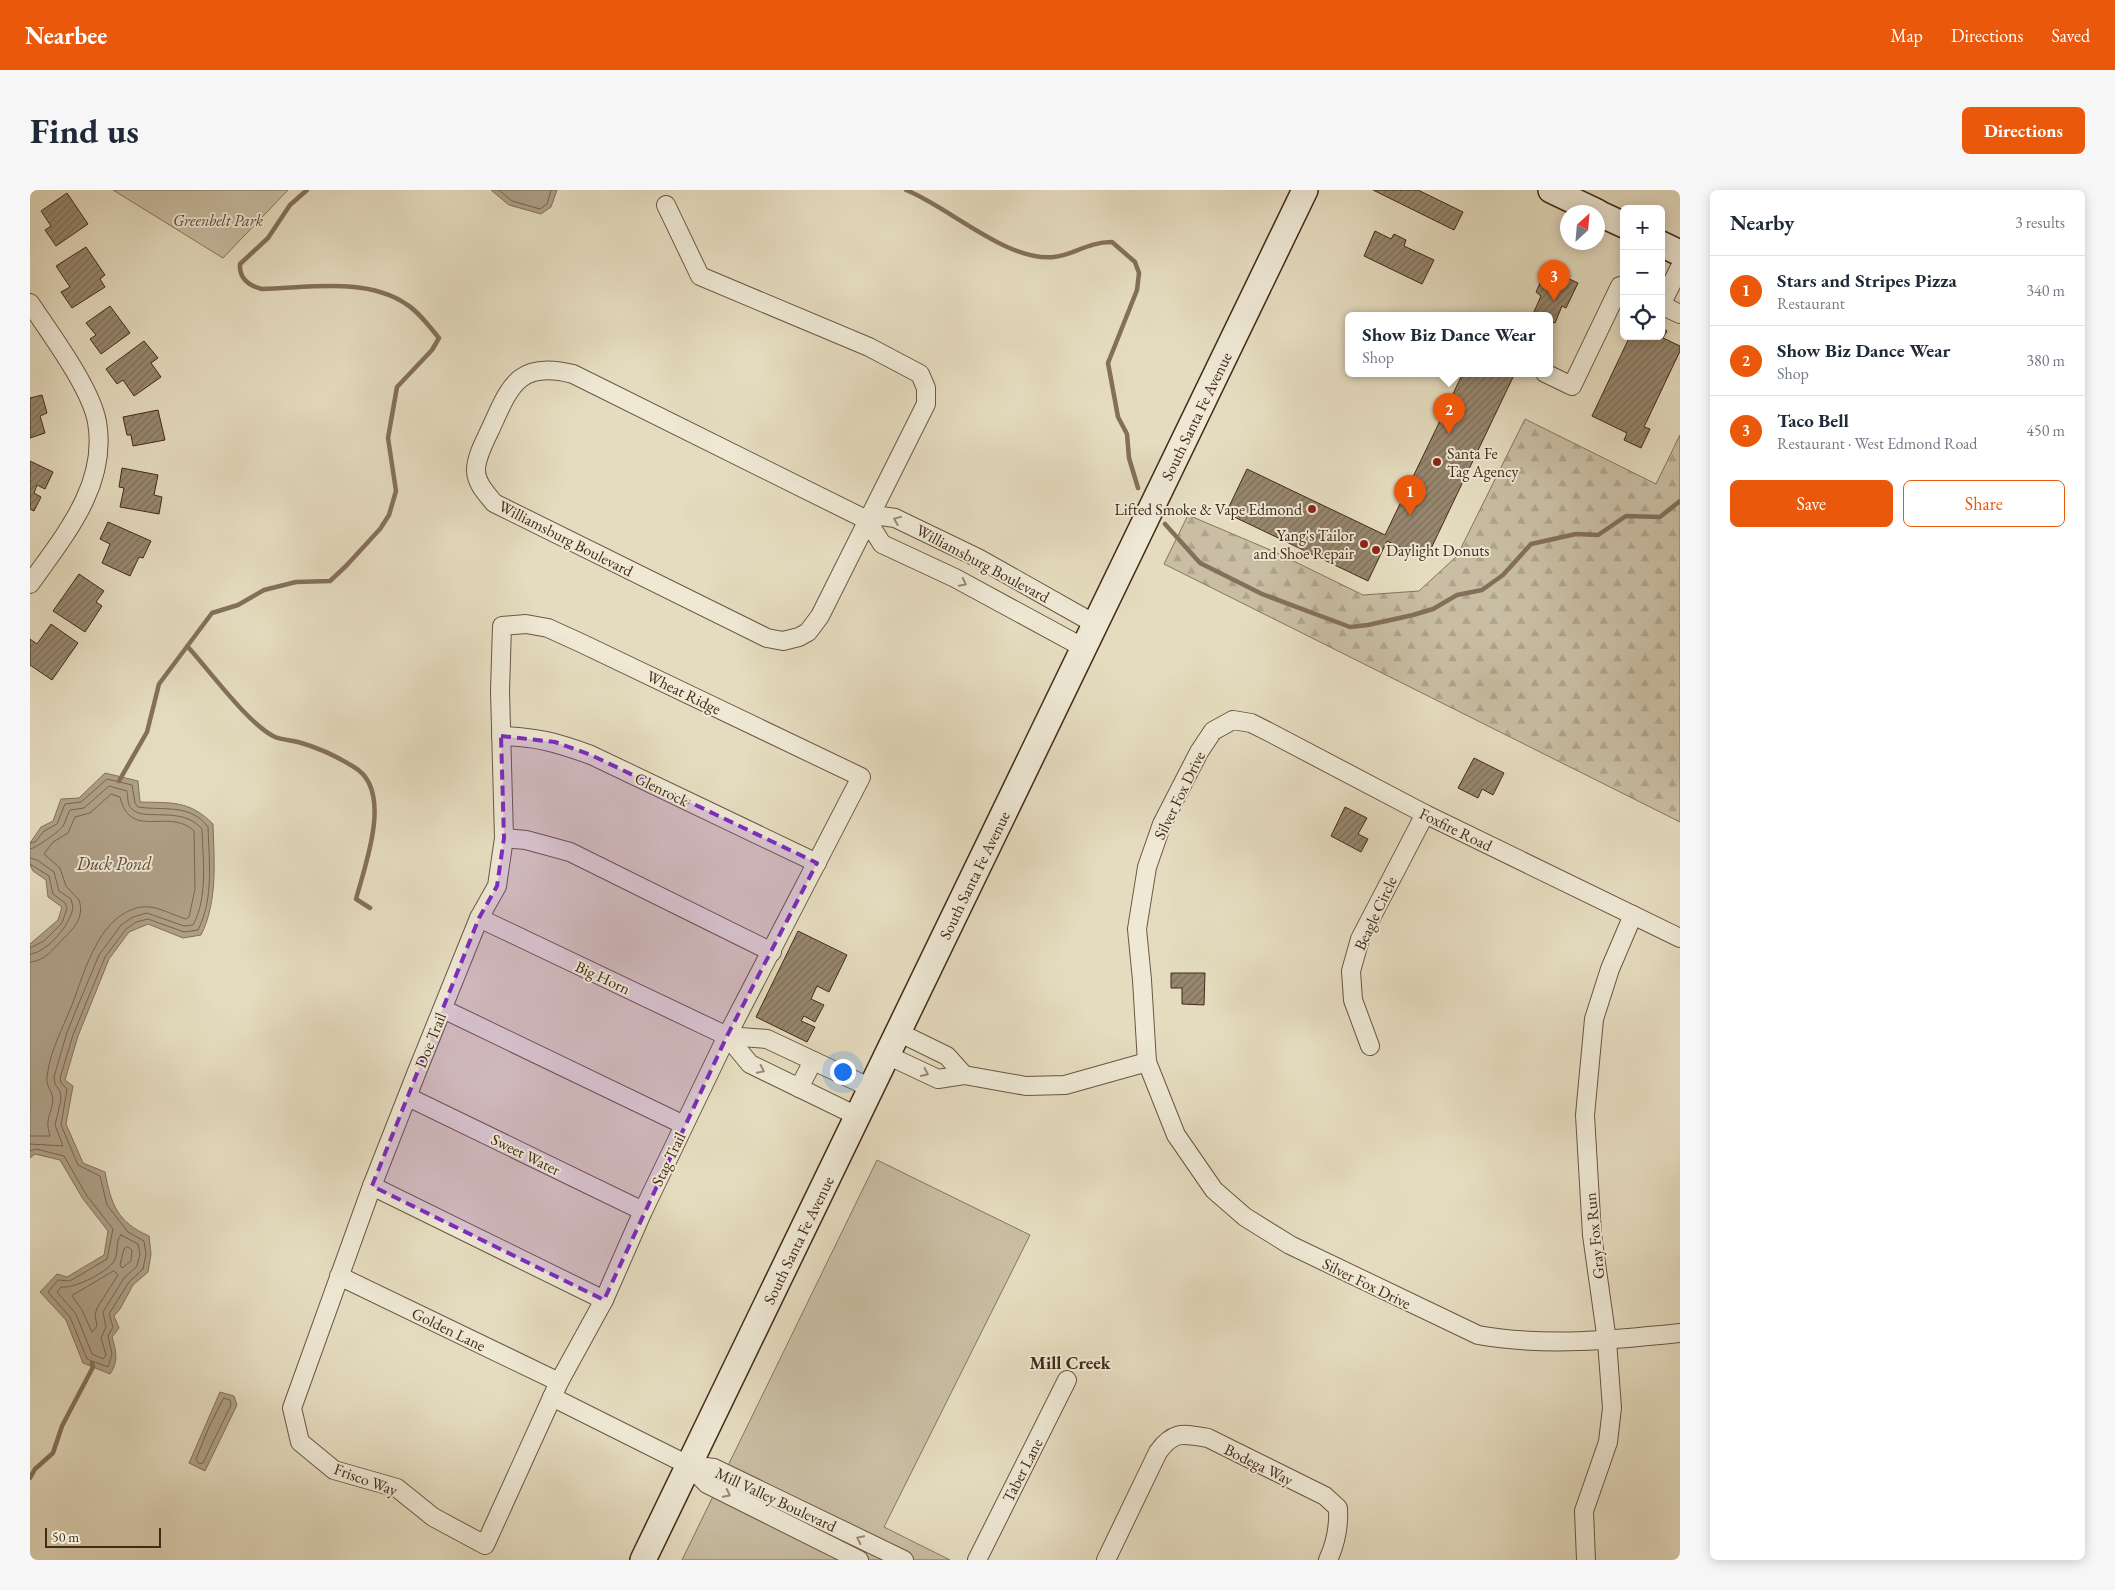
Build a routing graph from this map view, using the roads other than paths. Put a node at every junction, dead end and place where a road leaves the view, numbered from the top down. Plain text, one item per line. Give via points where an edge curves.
1 (1304, 190) edge
2 (1551, 190) edge
3 (666, 205) dead end
4 (1581, 205) edge
5 (1605, 217) edge
6 (1620, 223) edge
7 (1665, 246) edge
8 (1680, 253) edge
9 (1680, 267) edge
10 (1620, 286) edge
11 (30, 303) edge
12 (1680, 314) edge
13 (1553, 377) edge
14 (867, 520) junction
15 (952, 546) junction
16 (944, 574) junction
17 (30, 584) edge
18 (1036, 591) junction
19 (1033, 622) junction
20 (1095, 624) junction
21 (502, 626) joint
22 (1084, 648) junction
23 (1233, 720) joint
24 (501, 736) junction
25 (860, 777) joint
26 (1425, 814) junction
27 (504, 838) junction
28 (817, 863) junction
29 (1633, 915) junction
30 (479, 918) junction
31 (1680, 938) edge
32 (772, 952) junction
33 (443, 1009) junction
34 (898, 1032) junction
35 (727, 1036) junction
36 (1370, 1046) dead end
37 (887, 1055) junction
38 (813, 1061) junction
39 (1146, 1062) junction
40 (964, 1075) junction
41 (799, 1088) junction
42 (871, 1088) junction
43 (408, 1097) junction
44 (857, 1116) junction
45 (684, 1125) junction
46 (372, 1186) junction
47 (643, 1211) junction
48 (339, 1276) junction
49 (604, 1300) junction
50 (1680, 1333) edge
51 (1607, 1341) junction
52 (1067, 1380) dead end
53 (556, 1390) junction
54 (300, 1442) joint
55 (688, 1465) junction
56 (485, 1545) joint
57 (643, 1560) edge
58 (859, 1560) edge
59 (904, 1560) edge
60 (977, 1560) edge
61 (1106, 1560) edge
62 (1328, 1560) edge
63 (1586, 1560) edge

1 - 20 main road, South Santa Fe Avenue
2 - 4 main road
3 - 14 street, Williamsburg Boulevard via 700,276 869,348 920,374 926,388 926,404
5 - 6 main road
7 - 8 main road
9 - 12 street via 1661,305
10 - 13 street via 1572,386
11 - 17 street via 81,382 97,422 98,454 88,494 69,529
14 - 14 street, Williamsburg Boulevard via 814,625 799,637 775,640 515,515 494,503 480,486 476,470 481,450 515,380 534,371 555,370 573,374
15 -> 14 street, Williamsburg Boulevard via 895,518 881,516
14 - 16 street, Williamsburg Boulevard via 882,544
15 - 16 street
15 - 18 street, Williamsburg Boulevard
16 -> 19 street, Williamsburg Boulevard
18 - 19 street
18 - 20 street, Williamsburg Boulevard
19 - 22 street, Williamsburg Boulevard
20 - 22 main road, South Santa Fe Avenue
21 - 24 street, Doe Trail
21 - 25 street, Wheat Ridge via 526,624 556,632
22 - 34 main road, South Santa Fe Avenue
23 - 26 street, Foxfire Road via 1251,723
23 - 39 street, Silver Fox Drive via 1213,731 1199,752 1162,824 1147,868 1137,929
24 - 27 street, Doe Trail
24 - 28 street, Glenrock via 533,737 591,755
25 - 28 street, Stag Trail
26 - 29 street, Foxfire Road
26 - 36 street, Beagle Circle via 1360,939 1351,971 1353,1000
27 - 30 street, Doe Trail via 497,886
27 - 32 street via 526,840 570,852
28 - 32 street, Stag Trail
29 - 31 street, Foxfire Road
29 - 51 street, Gray Fox Run via 1610,969 1594,1019 1585,1115 1592,1235
30 - 33 street, Doe Trail
30 - 35 street, Big Horn
32 - 35 street, Stag Trail
33 - 43 street, Doe Trail
33 - 45 street
34 - 37 main road, South Santa Fe Avenue
34 - 40 street via 947,1056
35 - 38 street, Big Horn via 767,1039
35 -> 41 street, Big Horn via 750,1064
35 - 45 street, Stag Trail
37 -> 40 street via 938,1079
37 - 42 main road, South Santa Fe Avenue
38 - 41 street
38 - 42 street, Big Horn
39 - 40 street via 1065,1085 1019,1085
39 - 51 street, Silver Fox Drive via 1176,1135 1214,1190 1245,1217 1290,1245 1478,1335 1512,1341
41 - 44 street, Big Horn
42 - 44 main road, South Santa Fe Avenue
43 - 46 street, Doe Trail
43 - 47 street, Sweet Water
44 - 55 main road, South Santa Fe Avenue
45 - 47 street, Stag Trail
46 - 48 street, Doe Trail
46 - 49 street
47 - 49 street, Stag Trail
48 - 53 street, Golden Lane
48 - 54 street, Doe Trail via 292,1408
49 - 53 street, Stag Trail
50 - 51 street, Silver Fox Drive
51 - 63 street, Gray Fox Run via 1612,1408 1608,1442 1584,1511
52 - 60 street, Taber Lane
53 - 55 street, Golden Lane
53 - 56 street, Stag Trail
54 - 56 street, Frisco Way via 334,1470 397,1488 433,1517
55 - 57 main road, South Santa Fe Avenue
55 -> 58 street, Mill Valley Boulevard via 707,1484
59 -> 55 street, Mill Valley Boulevard via 714,1468
61 - 62 street, Bodega Way via 1158,1452 1175,1434 1208,1438 1325,1496 1338,1508 1339,1522

